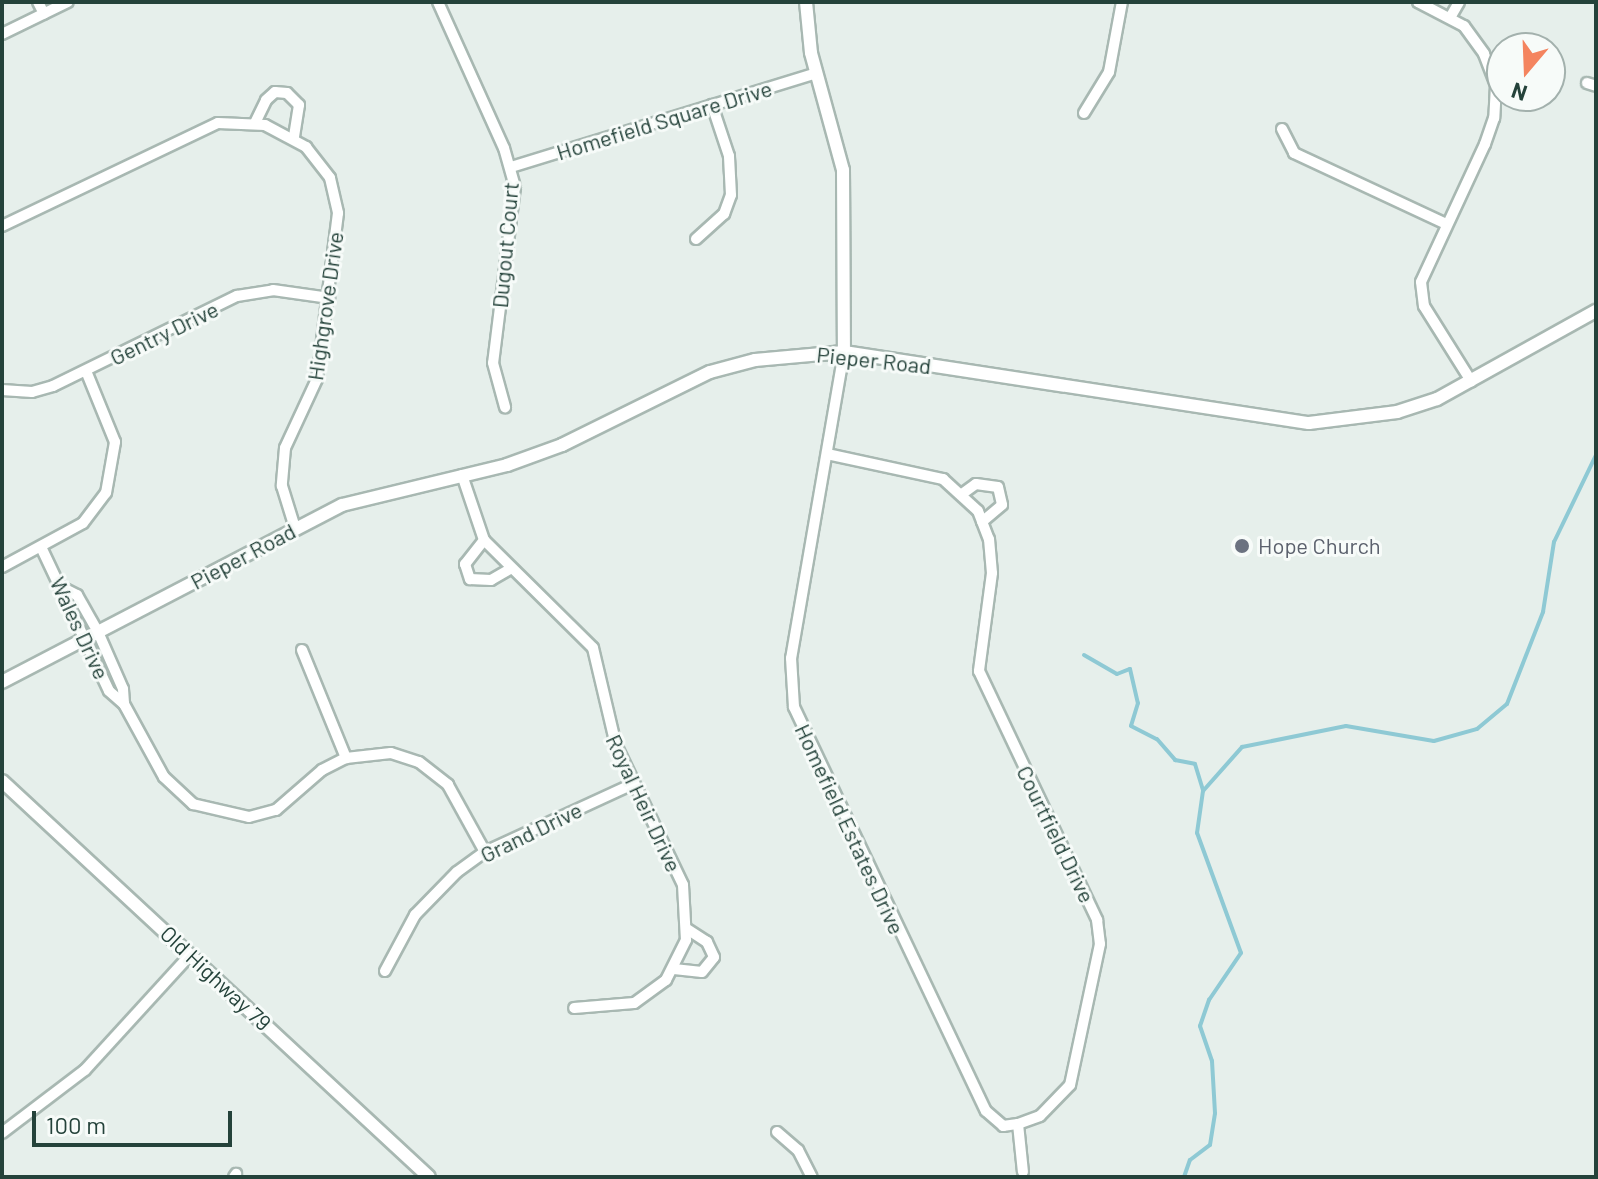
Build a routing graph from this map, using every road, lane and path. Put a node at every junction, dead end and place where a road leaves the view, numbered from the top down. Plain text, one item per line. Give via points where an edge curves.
1 (38, 2) edge
2 (68, 2) edge
3 (438, 2) edge
4 (806, 2) edge
5 (1122, 2) edge
6 (1418, 2) edge
7 (1459, 2) edge
8 (44, 14) junction
9 (1451, 16) junction
10 (2, 34) edge
11 (817, 73) junction
12 (712, 105) junction
13 (1084, 113) dead end
14 (255, 123) junction
15 (1282, 129) dead end
16 (294, 138) junction
17 (511, 167) junction
18 (1446, 224) junction
19 (2, 226) edge
20 (696, 239) dead end
21 (329, 298) junction
22 (1596, 311) edge
23 (844, 352) junction
24 (86, 371) junction
25 (1471, 381) junction
26 (2, 390) edge
27 (505, 407) dead end
28 (827, 454) junction
29 (462, 475) junction
30 (962, 494) junction
31 (982, 522) junction
32 (295, 528) junction
33 (484, 540) junction
34 (41, 547) junction
35 (2, 567) edge
36 (510, 569) junction
37 (63, 588) junction
38 (98, 632) junction
39 (83, 640) junction
40 (302, 650) dead end
41 (2, 682) edge
42 (124, 704) junction
43 (346, 758) junction
44 (2, 781) edge
45 (633, 784) junction
46 (485, 852) junction
47 (687, 929) junction
48 (191, 954) junction
49 (674, 969) junction
50 (385, 971) dead end
51 (574, 1008) dead end
52 (1018, 1124) junction
53 (777, 1132) dead end
54 (2, 1133) edge
55 (1023, 1172) dead end
56 (429, 1177) edge
57 (812, 1177) edge

1 - 8 street
2 - 8 street
3 - 17 street, Dugout Court
4 - 11 street
5 - 13 street via 1109,72
6 - 9 street
7 - 9 street
8 - 10 street
9 - 18 street via 1493,71 1497,104 1485,144
11 - 12 street, Homefield Square Drive
11 - 23 street via 838,138 846,192
12 - 17 street, Homefield Square Drive
12 - 20 street via 729,156 731,195 724,214
14 - 16 street, Highgrove Drive
14 - 16 street via 266,100 275,92 287,93 299,105
14 - 19 street, Highgrove Drive via 218,123
15 - 18 street via 1294,153
16 - 21 street, Highgrove Drive via 318,161 336,198
17 - 27 street, Dugout Court via 515,187 493,363
18 - 25 street via 1425,269 1421,294
21 - 24 street, Gentry Drive via 273,290 237,296
21 - 32 street, Highgrove Drive via 317,379 285,448 282,486
22 - 25 street, Pieper Road
23 - 25 street, Pieper Road via 1309,423 1397,412
23 - 28 street, Homefield Estates Drive
23 - 29 street, Pieper Road via 771,357 710,372 562,445
24 - 26 street, Gentry Drive via 32,392
24 - 34 street via 111,423 113,474 83,523
28 - 30 street, Courtfield Drive via 943,479
28 - 52 street, Homefield Estates Drive via 791,658 794,707 986,1111 1003,1126
29 - 32 street, Pieper Road via 395,488
29 - 33 street, Royal Heir Drive
30 - 31 street, Courtfield Drive
30 - 31 street via 976,484 998,487 1002,505
31 - 52 street, Courtfield Drive via 992,556 979,671 1097,920 1100,944 1070,1085 1048,1110
32 - 38 street, Pieper Road
33 - 36 street, Royal Heir Drive
33 - 36 street via 465,564 470,579 491,580
34 - 35 street
34 - 37 street, Wales Drive
36 - 45 street, Royal Heir Drive via 593,648 609,726
37 - 38 street, Wales Drive via 77,595
37 - 39 street, Wales Drive via 63,603
38 - 39 street, Pieper Road
38 - 42 street, Wales Drive via 123,689
39 - 41 street, Pieper Road
39 - 42 street, Wales Drive via 109,691
40 - 43 street
42 - 43 street, Wales Drive via 176,791 222,814 249,817 276,810 322,770
43 - 46 street, Wales Drive via 391,753 433,771 448,785
44 - 48 street, Old Highway 79
45 - 46 street, Grand Drive
45 - 47 street, Royal Heir Drive via 683,885
46 - 50 street, Grand Drive via 432,894 401,937
47 - 49 street, Royal Heir Drive
47 - 49 street via 707,942 714,957 702,972
48 - 54 street via 85,1070
48 - 56 street, Old Highway 79
49 - 51 street via 634,1003
52 - 55 street
53 - 57 street via 798,1150

